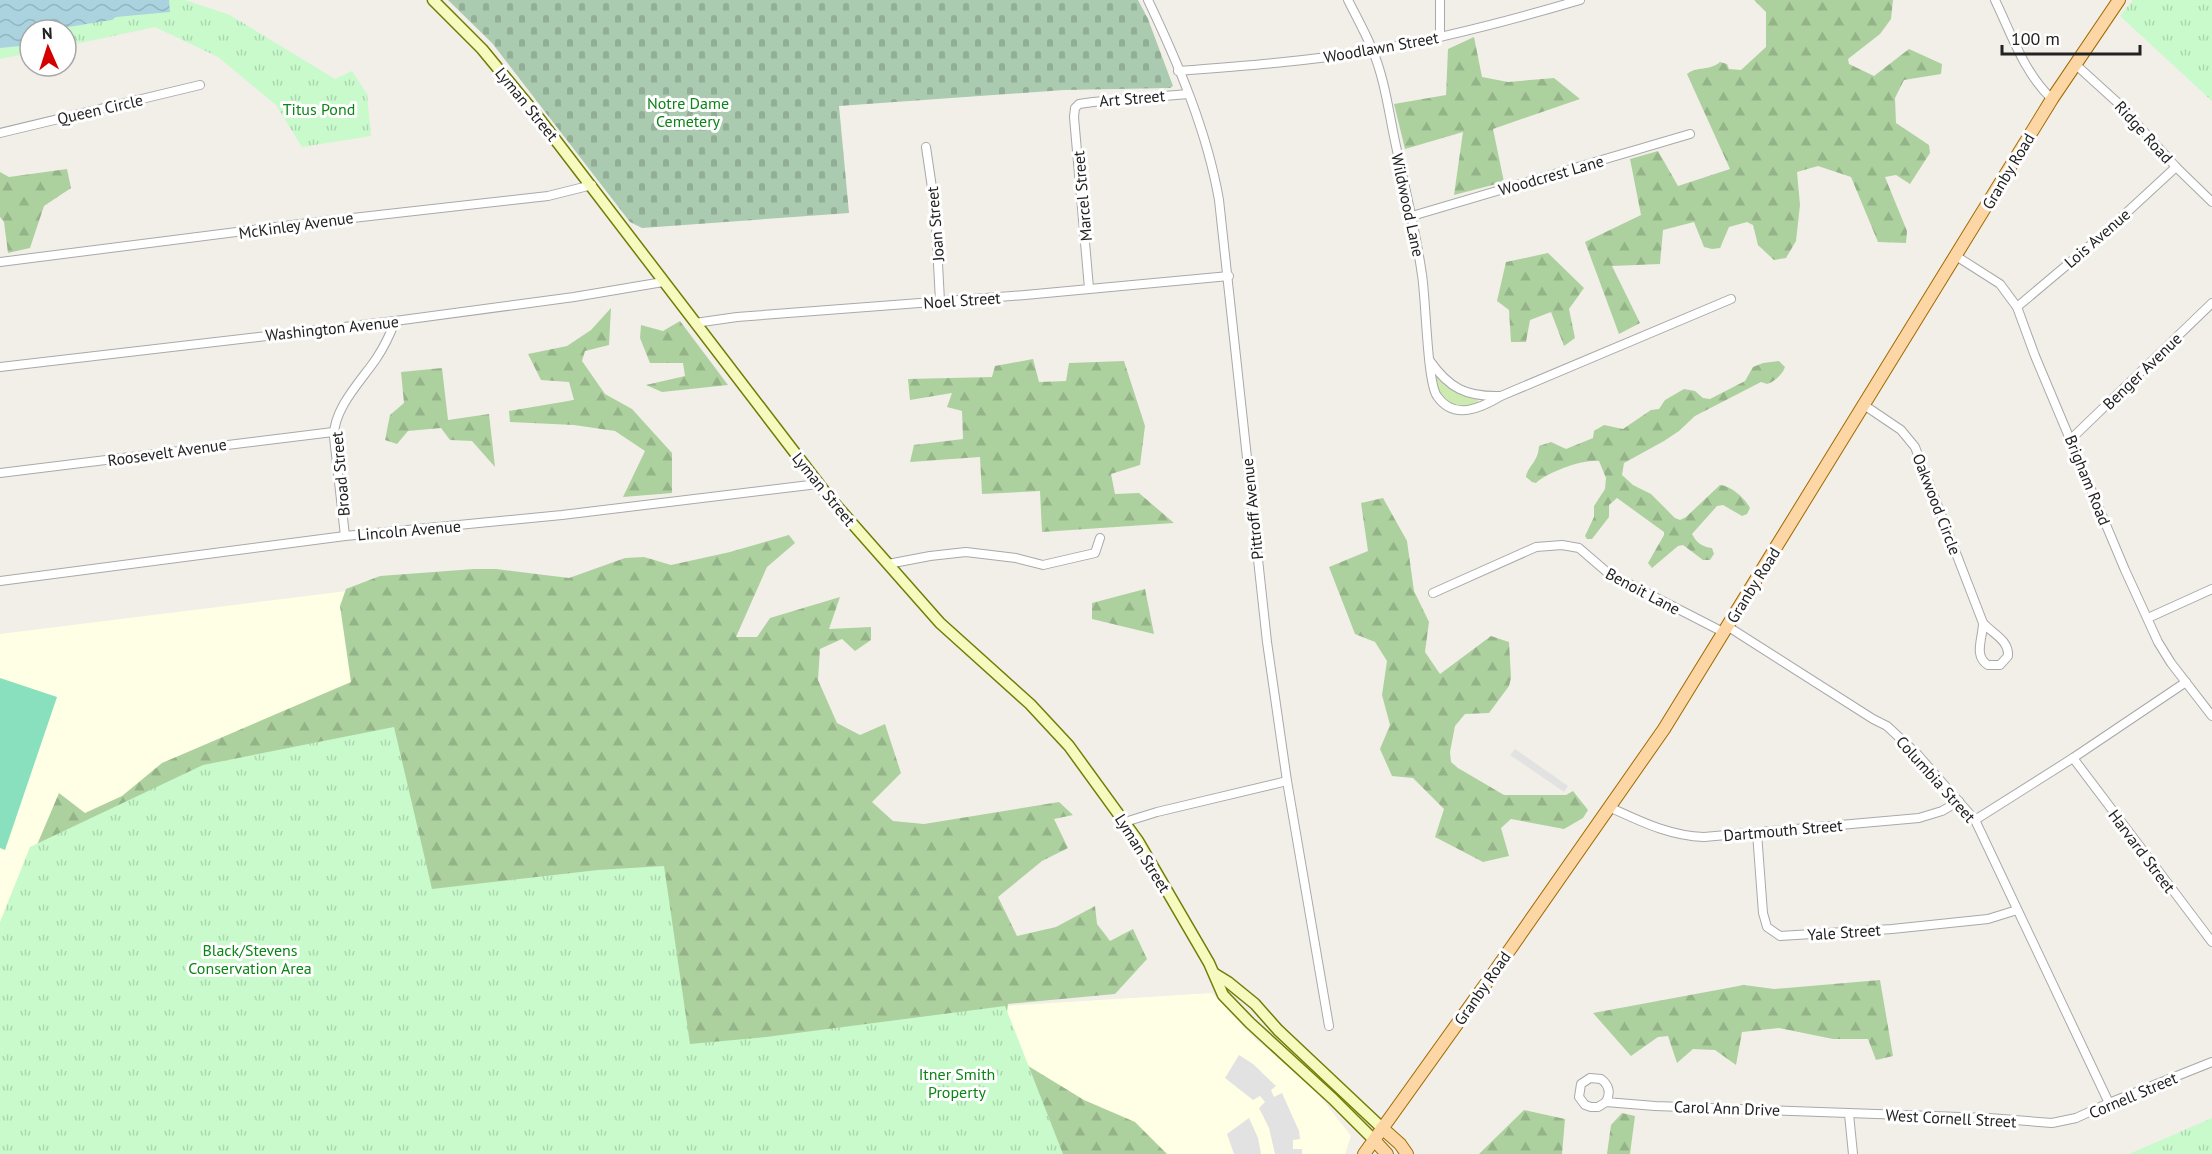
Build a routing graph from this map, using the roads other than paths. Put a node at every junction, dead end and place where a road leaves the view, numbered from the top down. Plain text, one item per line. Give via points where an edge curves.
1 (433, 0) edge
2 (1148, 0) edge
3 (1348, 0) edge
4 (1440, 0) edge
5 (1580, 0) edge
6 (1995, 0) edge
7 (2119, 0) edge
8 (1440, 37) junction
9 (1373, 51) junction
10 (2075, 64) junction
11 (1178, 71) junction
12 (200, 85) dead end
13 (1188, 94) junction
14 (2052, 99) junction
15 (1078, 105) joint
16 (0, 133) edge
17 (1690, 134) dead end
18 (926, 147) dead end
19 (2176, 167) junction
20 (592, 185) junction
21 (2212, 202) edge
22 (1412, 216) junction
23 (1956, 256) junction
24 (0, 262) edge
25 (1229, 276) junction
26 (663, 282) junction
27 (1089, 288) junction
28 (1731, 299) dead end
29 (940, 301) junction
30 (2212, 303) edge
31 (2017, 307) junction
32 (395, 321) junction
33 (694, 323) junction
34 (1430, 361) junction
35 (0, 367) edge
36 (1501, 396) junction
37 (1864, 405) junction
38 (333, 432) junction
39 (2071, 438) junction
40 (0, 473) edge
41 (818, 484) junction
42 (345, 536) junction
43 (1100, 538) dead end
44 (888, 564) junction
45 (0, 581) edge
46 (2212, 589) edge
47 (1433, 593) dead end
48 (2148, 618) junction
49 (1983, 623) junction
50 (1725, 629) junction
51 (2186, 681) junction
52 (2212, 716) edge
53 (2073, 758) junction
54 (1287, 781) junction
55 (1959, 801) junction
56 (1609, 807) junction
57 (1975, 820) junction
58 (1125, 822) junction
59 (1757, 833) junction
60 (2017, 910) junction
61 (2212, 942) edge
62 (1215, 974) junction
63 (1329, 1026) dead end
64 (2212, 1062) edge
65 (1606, 1102) junction
66 (2109, 1103) junction
67 (1849, 1114) junction
68 (2052, 1123) joint
69 (1382, 1128) junction
70 (1374, 1140) junction
71 (1364, 1154) edge
72 (1387, 1154) edge
73 (1407, 1154) edge
74 (1853, 1154) edge

1 - 20 main road, Lyman Street via 496,65
2 - 11 street, Pittroff Avenue
3 - 9 street, Wildwood Lane
4 - 8 street
5 - 8 street, Woodlawn Street
6 - 14 street via 2031,72
7 - 10 main road, Granby Road
8 - 9 street, Woodlawn Street
9 - 11 street, Woodlawn Street
9 - 22 street, Wildwood Lane
10 - 14 main road, Granby Road
10 - 19 street, Ridge Road via 2118,103
11 - 13 street, Pittroff Avenue
12 - 16 street, Queen Circle
13 - 15 street, Art Street
13 - 25 street, Pittroff Avenue via 1215,177
14 - 23 main road, Granby Road
15 - 27 street, Marcel Street via 1074,117
17 - 22 street, Woodcrest Lane
18 - 29 street, Joan Street via 935,208
19 - 21 street, Ridge Road
19 - 31 street, Lois Avenue via 2100,238
20 - 24 street, McKinley Avenue via 548,196
20 - 26 main road, Lyman Street
22 - 34 street, Wildwood Lane
23 - 31 street, Brigham Road via 2000,284
23 - 37 main road, Granby Road
25 - 27 street, Noel Street
25 - 54 street, Pittroff Avenue via 1259,577
26 - 32 street, Washington Avenue
26 - 33 main road, Lyman Street
27 - 29 street, Noel Street
28 - 36 street, Wildwood Lane
29 - 33 street, Noel Street
30 - 39 street, Benger Avenue
31 - 39 street, Brigham Road
32 - 35 street, Washington Avenue
32 - 38 street, Broad Street via 341,411
33 - 41 main road, Lyman Street
34 - 36 street, Wildwood Lane via 1442,377 1461,391
34 - 36 street, Wildwood Lane via 1434,392 1451,408 1477,409
37 - 49 street, Oakwood Circle via 1901,430 1916,447
37 - 50 main road, Granby Road
38 - 40 street, Roosevelt Avenue
38 - 42 street, Broad Street
39 - 48 street, Brigham Road
41 - 42 street, Lincoln Avenue via 573,514
41 - 44 main road, Lyman Street
42 - 45 street, Lincoln Avenue
43 - 44 street via 1095,553 1043,565 966,552
44 - 58 main road, Lyman Street via 940,623 1051,725
46 - 48 street
47 - 50 street, Benoit Lane via 1536,547 1574,546 1608,573
48 - 51 street, Brigham Road via 2164,653
49 - 49 street, Oakwood Circle via 1980,657 1988,665 2000,665 2008,656 2008,648
50 - 55 street, Columbia Street via 1887,726
50 - 56 main road, Granby Road via 1664,729
51 - 52 street, Brigham Road
51 - 53 street
53 - 57 street
53 - 61 street, Harvard Street
54 - 58 street
54 - 63 street, Pittroff Avenue
55 - 57 street, Columbia Street
55 - 59 street, Dartmouth Street via 1919,818
56 - 59 street, Dartmouth Street via 1680,835
56 - 69 main road, Granby Road
57 - 60 street, Columbia Street
58 - 62 main road, Lyman Street
59 - 60 street, Yale Street via 1763,913 1767,927 1780,936 1988,919
60 - 66 street, Columbia Street
62 - 69 main road, Lyman Street via 1255,1004
62 - 70 main road, Lyman Street via 1223,994 1250,1023
64 - 66 street, Cornell Street
65 - 65 street, Carol Ann Drive via 1609,1091 1604,1082 1590,1078 1581,1084 1579,1094 1585,1105 1598,1107
65 - 67 street, Carol Ann Drive
66 - 68 street, Cornell Street via 2076,1118
67 - 68 street, West Cornell Street
67 - 74 street
69 - 70 main road, Granby Road
69 - 73 main road
70 - 71 main road, Granby Road
70 - 72 main road

